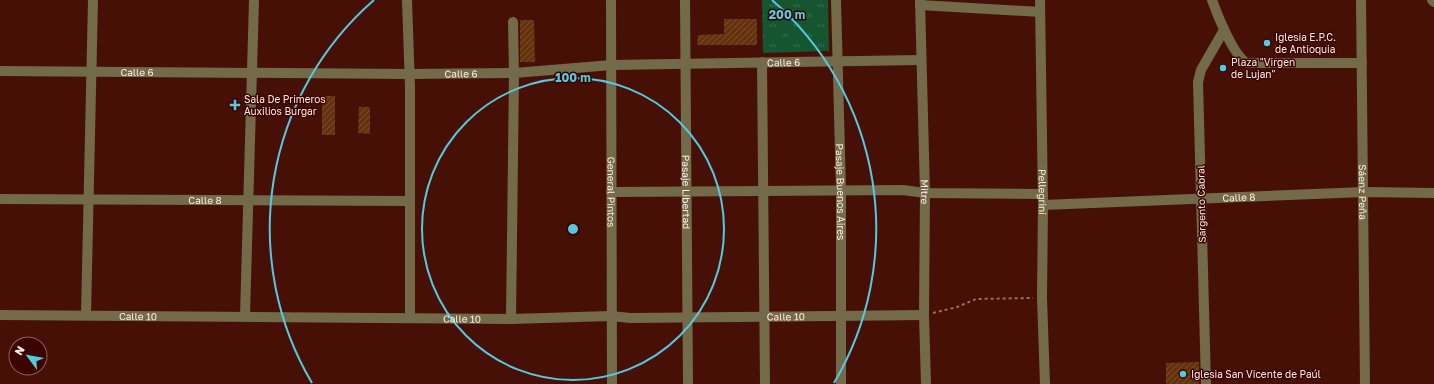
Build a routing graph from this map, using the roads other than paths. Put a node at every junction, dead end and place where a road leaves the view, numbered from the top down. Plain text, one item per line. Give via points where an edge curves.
1 (92, 0) edge
2 (254, 0) edge
3 (407, 0) edge
4 (611, 0) edge
5 (685, 0) edge
6 (836, 0) edge
7 (1040, 0) edge
8 (1212, 0) edge
9 (1361, 0) edge
10 (920, 3) edge
11 (1040, 12) junction
12 (513, 22) dead end
13 (1224, 30) junction
14 (921, 60) junction
15 (837, 61) junction
16 (762, 62) junction
17 (685, 63) junction
18 (1362, 63) junction
19 (612, 65) junction
20 (0, 71) edge
21 (91, 72) junction
22 (514, 73) junction
23 (252, 74) junction
24 (409, 74) junction
25 (686, 190) junction
26 (764, 190) junction
27 (841, 190) junction
28 (611, 192) junction
29 (1364, 192) junction
30 (925, 193) junction
31 (1434, 193) edge
32 (1200, 197) junction
33 (0, 199) edge
34 (1043, 199) junction
35 (89, 200) junction
36 (249, 201) junction
37 (410, 201) junction
38 (0, 315) edge
39 (86, 315) junction
40 (924, 315) junction
41 (245, 316) junction
42 (611, 316) junction
43 (764, 316) junction
44 (687, 317) junction
45 (840, 317) junction
46 (410, 318) junction
47 (511, 319) junction
48 (612, 384) edge
49 (688, 384) edge
50 (765, 384) edge
51 (841, 384) edge
52 (926, 384) edge
53 (1045, 384) edge
54 (1206, 384) edge
55 (1365, 384) edge

1 - 21 street
2 - 23 street
3 - 24 street
4 - 19 street, General Pintos
5 - 17 street, Pasaje Libertad
6 - 15 street, Pasaje Buenos Aires
7 - 11 street, Pellegrini
8 - 13 street
9 - 18 street, Sáenz Peña
10 - 11 street
10 - 14 street, Mitre
11 - 34 street, Pellegrini
12 - 22 street
13 - 18 street via 1244,62
13 - 32 street, Sargento Cabral via 1200,70 1198,82
14 - 15 street, Calle 6
14 - 30 street, Mitre
15 - 16 street, Calle 6
15 - 27 street, Pasaje Buenos Aires
16 - 17 street, Calle 6
16 - 26 street
17 - 19 street, Calle 6
17 - 25 street, Pasaje Libertad
18 - 29 street, Sáenz Peña
19 - 22 street, Calle 6
19 - 28 street, General Pintos
20 - 21 street, Calle 6
21 - 23 street, Calle 6
21 - 35 street
22 - 24 street, Calle 6
22 - 47 street
23 - 24 street, Calle 6
23 - 36 street
24 - 37 street
25 - 26 street
25 - 28 street
25 - 44 street, Pasaje Libertad
26 - 27 street
26 - 43 street
27 - 30 street via 903,190
27 - 45 street, Pasaje Buenos Aires
28 - 42 street, General Pintos
29 - 31 street, Calle 8
29 - 32 street, Calle 8
29 - 55 street, Sáenz Peña
30 - 34 street, Calle 8
30 - 40 street, Mitre
32 - 34 street, Calle 8
32 - 54 street, Sargento Cabral
33 - 35 street, Calle 8
34 - 53 street, Pellegrini via 1042,298
35 - 36 street, Calle 8
35 - 39 street
36 - 37 street, Calle 8
36 - 41 street
37 - 46 street
38 - 39 street, Calle 10
39 - 41 street, Calle 10
40 - 45 street, Calle 10
40 - 52 street, Mitre
41 - 46 street, Calle 10
42 - 44 street, Calle 10
42 - 47 street, Calle 10
42 - 48 street, General Pintos
43 - 44 street, Calle 10
43 - 45 street, Calle 10
43 - 50 street
44 - 49 street, Pasaje Libertad
45 - 51 street, Pasaje Buenos Aires
46 - 47 street, Calle 10

